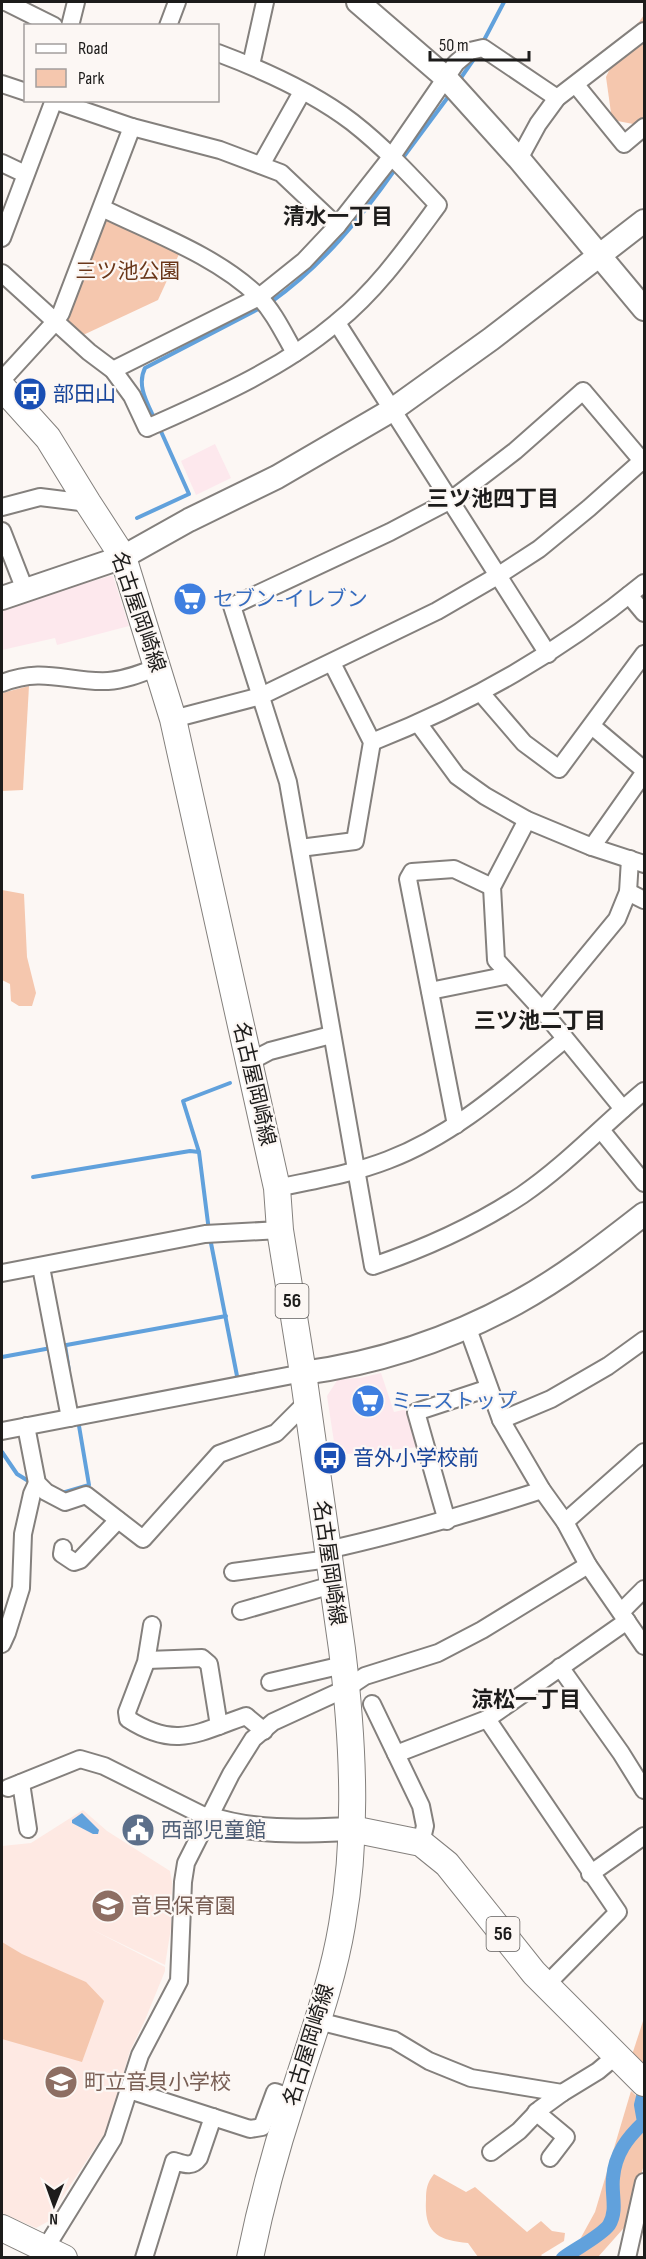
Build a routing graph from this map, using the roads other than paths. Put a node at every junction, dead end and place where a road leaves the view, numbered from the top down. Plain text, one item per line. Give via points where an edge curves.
1 (6, 2) edge
2 (76, 2) edge
3 (177, 2) edge
4 (265, 2) edge
5 (362, 3) edge
6 (50, 24) edge
7 (70, 24) edge
8 (169, 24) edge
9 (645, 31) edge
10 (219, 53) edge
11 (251, 65) junction
12 (445, 77) junction
13 (2, 84) edge
14 (576, 85) junction
15 (24, 91) edge
16 (302, 92) junction
17 (557, 98) junction
18 (54, 102) edge
19 (57, 102) edge
20 (132, 127) junction
21 (645, 127) edge
22 (392, 156) junction
23 (519, 159) junction
24 (2, 164) edge
25 (261, 165) junction
26 (25, 174) junction
27 (102, 208) junction
28 (645, 220) edge
29 (337, 226) junction
30 (2, 238) edge
31 (598, 256) junction
32 (2, 273) edge
33 (259, 297) junction
34 (645, 309) edge
35 (55, 322) junction
36 (337, 323) junction
37 (295, 353) junction
38 (113, 370) junction
39 (2, 380) edge
40 (2, 387) edge
41 (392, 410) junction
42 (644, 461) edge
43 (451, 500) junction
44 (88, 503) junction
45 (2, 507) edge
46 (2, 531) edge
47 (123, 557) junction
48 (499, 575) junction
49 (645, 583) edge
50 (25, 590) junction
51 (629, 595) junction
52 (2, 597) edge
53 (645, 613) edge
54 (548, 654) junction
55 (645, 654) edge
56 (332, 663) junction
57 (158, 667) junction
58 (2, 683) edge
59 (481, 693) junction
60 (261, 696) junction
61 (173, 719) junction
62 (418, 723) junction
63 (592, 726) junction
64 (372, 742) junction
65 (645, 771) edge
66 (527, 820) junction
67 (592, 847) junction
68 (300, 848) junction
69 (637, 862) edge
70 (492, 887) junction
71 (628, 892) junction
72 (645, 900) edge
73 (509, 975) junction
74 (430, 992) junction
75 (542, 1010) junction
76 (331, 1035) junction
77 (564, 1040) junction
78 (249, 1062) junction
79 (645, 1091) edge
80 (623, 1109) junction
81 (456, 1125) junction
82 (601, 1130) junction
83 (356, 1171) junction
84 (645, 1184) edge
85 (277, 1188) junction
86 (645, 1214) edge
87 (280, 1230) junction
88 (41, 1267) junction
89 (2, 1273) edge
90 (467, 1326) junction
91 (645, 1340) edge
92 (303, 1373) junction
93 (489, 1388) junction
94 (307, 1402) junction
95 (70, 1418) junction
96 (501, 1420) junction
97 (26, 1426) junction
98 (2, 1431) edge
99 (645, 1452) edge
100 (38, 1482) junction
101 (542, 1490) junction
102 (118, 1520) junction
103 (447, 1521) junction
104 (565, 1522) junction
105 (63, 1548) dead end
106 (328, 1555) junction
107 (588, 1565) junction
108 (233, 1572) dead end
109 (332, 1585) junction
110 (645, 1590) edge
111 (242, 1611) dead end
112 (624, 1616) junction
113 (152, 1625) dead end
114 (2, 1644) edge
115 (645, 1646) edge
116 (147, 1660) junction
117 (560, 1667) junction
118 (345, 1676) junction
119 (270, 1682) dead end
120 (372, 1704) dead end
121 (487, 1719) junction
122 (219, 1726) junction
123 (264, 1731) junction
124 (396, 1754) junction
125 (645, 1790) edge
126 (208, 1818) junction
127 (28, 1829) dead end
128 (352, 1829) junction
129 (642, 1842) edge
130 (422, 1843) junction
131 (591, 1874) junction
132 (546, 1985) junction
133 (318, 2021) junction
134 (617, 2055) junction
135 (640, 2078) edge
136 (129, 2090) junction
137 (562, 2093) junction
138 (292, 2098) junction
139 (536, 2112) junction
140 (213, 2116) junction
141 (491, 2152) dead end
142 (550, 2158) dead end
143 (645, 2182) edge
144 (642, 2205) edge
145 (2, 2228) edge
146 (54, 2253) edge
147 (144, 2258) edge
148 (250, 2258) edge
149 (627, 2258) edge

1 - 6 street
2 - 7 street
3 - 8 street
4 - 11 street
5 - 12 street
9 - 14 street
10 - 11 street
11 - 16 street
12 - 17 street via 470,51 483,48
12 - 22 street
12 - 23 street
13 - 15 street
14 - 17 street
14 - 21 street via 624,144
16 - 22 street via 350,121
16 - 25 street
17 - 23 street
18 - 26 street
19 - 20 street
20 - 25 street
20 - 27 street
22 - 29 street
22 - 36 street via 438,205 382,278
23 - 31 street
24 - 26 street
25 - 29 street via 281,173
26 - 30 street
27 - 33 street via 206,258
27 - 35 street
28 - 31 street
29 - 33 street via 304,261
31 - 34 street
31 - 41 street
32 - 35 street
33 - 37 street
33 - 38 street
35 - 38 street
35 - 39 street
36 - 37 street
36 - 41 street
37 - 38 street via 147,428 132,396
40 - 44 main road, 名古屋岡崎線 / 56 via 48,438
41 - 43 street
41 - 47 street via 277,477
42 - 43 street via 584,391
42 - 48 street via 539,549
43 - 48 street
43 - 60 street via 232,606
44 - 45 street via 40,497
44 - 47 main road, 名古屋岡崎線 / 56
46 - 50 street
47 - 50 street
47 - 57 main road, 名古屋岡崎線 / 56
48 - 54 street
48 - 56 street
49 - 51 street
50 - 52 street
51 - 53 street
51 - 54 street
54 - 59 street
55 - 63 street
56 - 60 street
56 - 64 street
57 - 58 street via 109,681 34,674
57 - 61 main road, 名古屋岡崎線 / 56
59 - 62 street
59 - 63 street via 524,742 559,769
60 - 61 street
60 - 68 street via 288,782
61 - 78 main road, 名古屋岡崎線 / 56
62 - 64 street
62 - 66 street via 457,776
63 - 65 street
64 - 68 street via 355,841
65 - 67 street
66 - 67 street
66 - 70 street
67 - 69 street
68 - 76 street
69 - 71 street
70 - 73 street via 496,960
70 - 74 street via 454,869 412,872 408,879
71 - 72 street
71 - 75 street via 617,919
73 - 74 street
73 - 75 street
74 - 81 street
75 - 77 street
76 - 78 street via 270,1051
76 - 83 street
77 - 80 street
77 - 81 street
78 - 85 main road, 名古屋岡崎線 / 56
79 - 80 street
80 - 82 street
81 - 83 street via 414,1149
82 - 83 street via 523,1194 474,1225 373,1266
82 - 84 street
83 - 85 street
85 - 87 main road, 名古屋岡崎線 / 56
86 - 90 street via 549,1283
87 - 88 street via 205,1234
87 - 92 main road, 名古屋岡崎線 / 56
88 - 89 street
88 - 95 street
90 - 92 street via 374,1360
90 - 93 street
91 - 96 street via 550,1399
92 - 94 main road, 名古屋岡崎線 / 56
92 - 95 street
93 - 96 street
93 - 103 street via 416,1412
94 - 102 street via 276,1433 219,1455 142,1539
94 - 106 main road, 名古屋岡崎線 / 56
95 - 97 street
96 - 101 street
97 - 98 street
97 - 100 street
99 - 104 street
100 - 102 street via 46,1492 65,1502 86,1495
100 - 114 street via 23,1534 21,1588
101 - 103 street
101 - 104 street
102 - 105 street via 105,1537 74,1562 62,1554
103 - 106 street
104 - 107 street
106 - 108 street
106 - 109 main road, 名古屋岡崎線 / 56
107 - 112 street
107 - 118 street via 438,1653 365,1676
109 - 111 street
109 - 118 main road, 名古屋岡崎線 / 56
110 - 112 street
112 - 115 street
112 - 117 street
113 - 116 street
116 - 122 street via 206,1660
116 - 122 street via 127,1712 128,1719 179,1738
117 - 121 street
117 - 125 street
118 - 119 street
118 - 123 street
118 - 128 main road, 名古屋岡崎線 / 56
120 - 124 street
121 - 124 street
121 - 131 street
122 - 123 street via 246,1716
123 - 126 street via 253,1739
124 - 130 street via 421,1806 425,1826
126 - 127 street via 104,1766 80,1760 14,1785
126 - 128 street via 257,1829
126 - 136 street via 186,1863 179,1981 140,2055
128 - 130 main road, 56
128 - 133 main road, 名古屋岡崎線 / 56 via 342,1925
129 - 131 street
130 - 132 main road, 56 via 447,1864
131 - 132 street via 618,1912
132 - 134 main road, 56
133 - 137 street via 394,2040 429,2061 471,2078
133 - 138 main road, 名古屋岡崎線 / 56
134 - 135 main road, 56
134 - 137 street
136 - 140 street
136 - 146 street via 114,2139
137 - 139 street
138 - 140 street via 274,2092 262,2127 250,2129
138 - 148 main road, 名古屋岡崎線 / 56 via 268,2175
139 - 141 street
139 - 142 street via 566,2137
140 - 147 street via 196,2163 174,2161
143 - 144 street
144 - 149 street
145 - 146 main road

